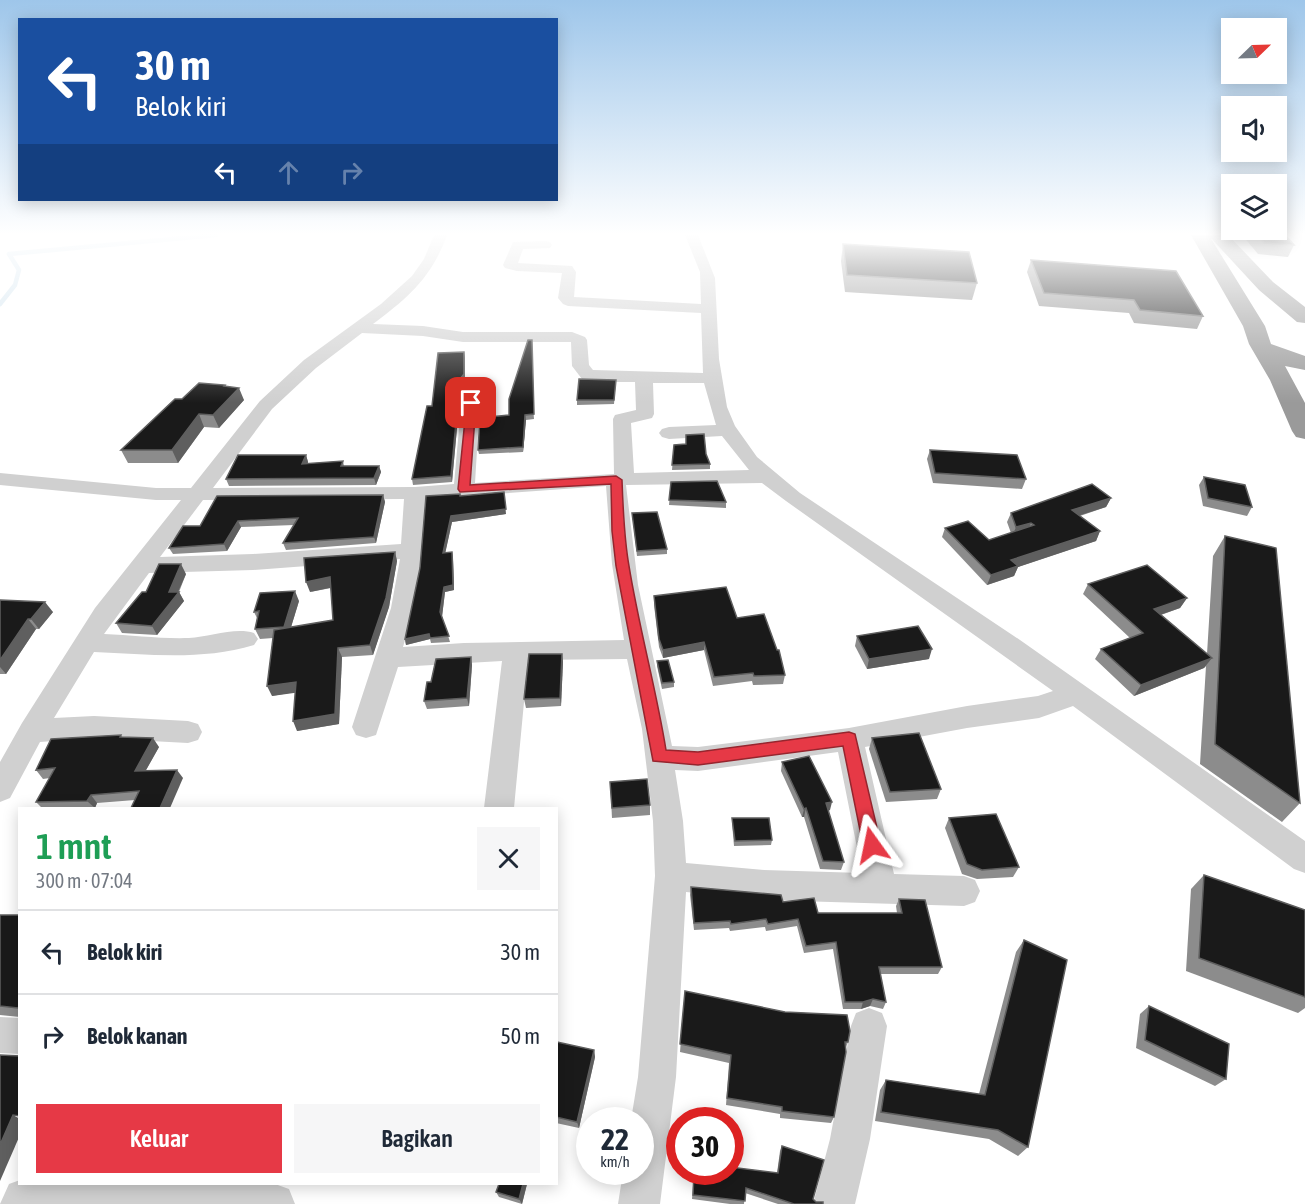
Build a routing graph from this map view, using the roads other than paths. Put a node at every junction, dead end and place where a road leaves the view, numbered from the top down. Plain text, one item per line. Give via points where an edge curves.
1 (402, 291) edge
2 (567, 291) edge
3 (709, 291) edge
4 (1233, 291) edge
5 (1273, 291) edge
6 (708, 309) junction
7 (1305, 317) edge
8 (358, 328) junction
9 (1262, 348) junction
10 (1305, 363) edge
11 (644, 377) junction
12 (712, 378) junction
13 (472, 385) dead end
14 (1297, 391) edge
15 (727, 430) junction
16 (1305, 431) edge
17 (669, 433) dead end
18 (764, 476) junction
19 (0, 479) edge
20 (620, 479) junction
21 (464, 489) junction
22 (415, 493) junction
23 (198, 494) junction
24 (412, 551) junction
25 (142, 565) junction
26 (245, 639) dead end
27 (86, 642) junction
28 (638, 649) junction
29 (516, 652) junction
30 (388, 658) junction
31 (1074, 694) junction
32 (366, 727) dead end
33 (32, 731) junction
34 (188, 732) dead end
35 (849, 739) junction
36 (659, 757) junction
37 (0, 789) edge
38 (499, 807) edge
39 (1305, 859) edge
40 (671, 876) junction
41 (881, 888) junction
42 (964, 891) dead end
43 (869, 1026) dead end
44 (0, 1035) edge
45 (18, 1036) edge
46 (26, 1196) edge
47 (274, 1204) edge
48 (639, 1204) edge
49 (834, 1204) edge

1 - 8 street
2 - 6 street via 568,301
3 - 6 street
4 - 9 highway
5 - 7 highway
6 - 12 street
8 - 11 street via 463,337 572,337 579,340 581,366 588,375
8 - 23 street via 310,364 266,405
9 - 10 highway
9 - 14 highway
11 - 12 street
11 - 20 street via 645,414 622,419
12 - 15 street
13 - 21 street
14 - 16 highway
15 - 17 street
15 - 18 street via 746,459
18 - 20 street
18 - 31 street
19 - 23 street via 156,494
20 - 21 street
20 - 28 street via 618,531
21 - 22 street
22 - 23 street
22 - 24 street
23 - 25 street
24 - 25 street
24 - 30 street via 403,608
25 - 27 street
26 - 27 street via 185,647
27 - 33 street
28 - 29 street
28 - 36 street
29 - 30 street
29 - 38 street
30 - 32 street
31 - 35 street via 1039,707
31 - 39 street
33 - 34 street via 94,727
33 - 37 street
35 - 36 street via 725,756
35 - 41 street
36 - 40 street
40 - 41 street via 764,885
40 - 48 street via 657,1077
41 - 42 street
43 - 49 street via 850,1139
44 - 45 street
46 - 47 street via 193,1197

